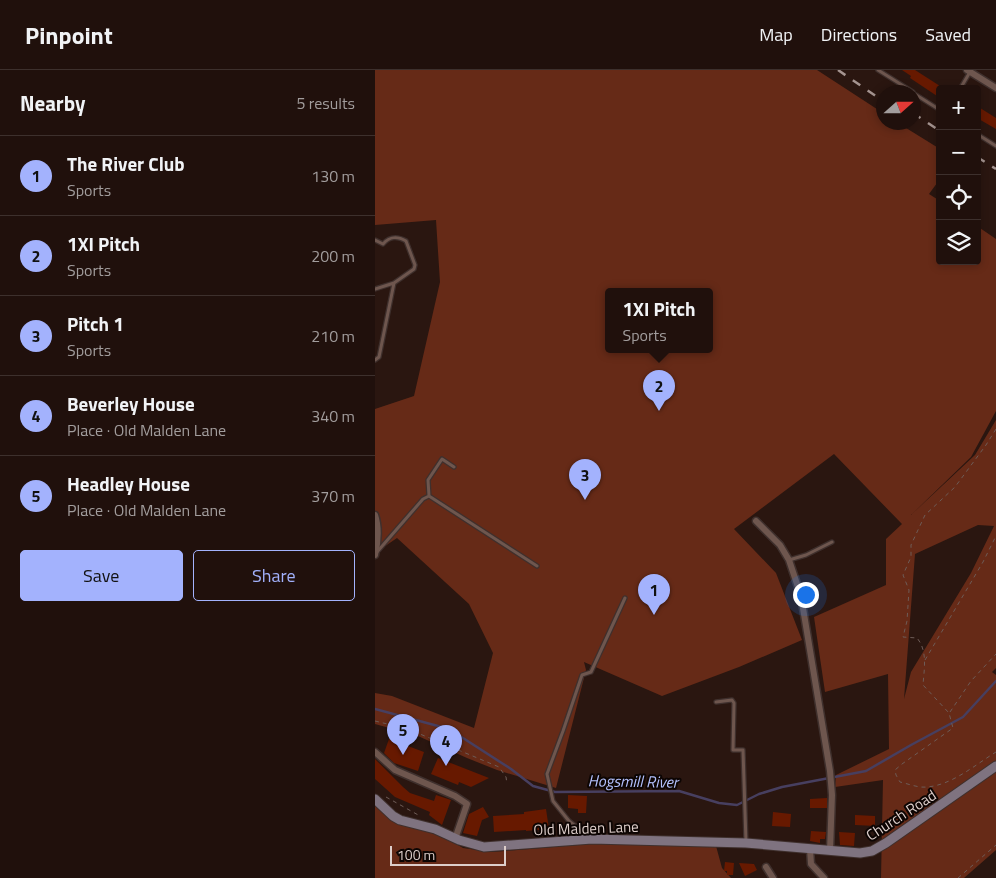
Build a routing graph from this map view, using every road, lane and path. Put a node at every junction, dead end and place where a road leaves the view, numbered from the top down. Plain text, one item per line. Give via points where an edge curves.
1 (878, 70) edge
2 (968, 71) edge
3 (901, 85) edge
4 (962, 85) edge
5 (996, 88) edge
6 (921, 98) edge
7 (936, 107) edge
8 (981, 137) edge
9 (996, 146) edge
10 (375, 240) edge
11 (394, 283) junction
12 (375, 289) edge
13 (375, 360) edge
14 (996, 429) edge
15 (454, 467) dead end
16 (429, 496) junction
17 (375, 515) edge
18 (756, 521) dead end
19 (996, 536) edge
20 (832, 542) dead end
21 (375, 554) edge
22 (789, 560) junction
23 (537, 566) dead end
24 (625, 598) dead end
25 (996, 654) edge
26 (925, 660) junction
27 (716, 702) dead end
28 (949, 713) junction
29 (375, 721) edge
30 (375, 752) edge
31 (996, 752) edge
32 (996, 766) edge
33 (507, 784) dead end
34 (385, 797) dead end
35 (375, 799) edge
36 (423, 819) dead end
37 (455, 839) junction
38 (592, 839) junction
39 (746, 843) junction
40 (996, 845) edge
41 (810, 849) junction
42 (830, 851) junction
43 (766, 867) dead end
44 (773, 878) edge
45 (824, 878) edge
46 (957, 878) edge

1 - 3 lane
2 - 4 lane
2 - 5 street
6 - 7 lane
8 - 9 lane
10 - 11 lane via 383,244 391,237 399,238 409,246 414,268
11 - 12 lane
11 - 13 lane via 379,357
14 - 26 path via 955,487 925,514 911,545 911,558 903,575 909,590 903,637 917,638 922,644
15 - 16 lane via 442,459 428,480
16 - 21 lane
16 - 23 lane
17 - 21 street
18 - 22 street via 780,545
19 - 26 path
20 - 22 lane
22 - 42 street via 801,596 830,771
24 - 38 lane via 591,672 582,675 547,774 553,800 569,821
25 - 28 path via 971,681
26 - 28 path via 923,685
27 - 39 lane via 732,700 733,703 733,750 743,750
28 - 31 path via 953,728 895,770 900,782 925,787 939,785
29 - 33 path via 408,729 499,767
30 - 37 street via 395,770 467,804
32 - 42 main road, Church Road via 919,822 872,851
34 - 36 path
35 - 37 main road, Old Malden Lane via 400,820 435,829
37 - 38 main road, Old Malden Lane via 484,846
38 - 39 main road, Old Malden Lane
39 - 41 main road, Old Malden Lane
40 - 46 path
41 - 42 main road, Church Road
41 - 45 street via 811,864
43 - 44 street

